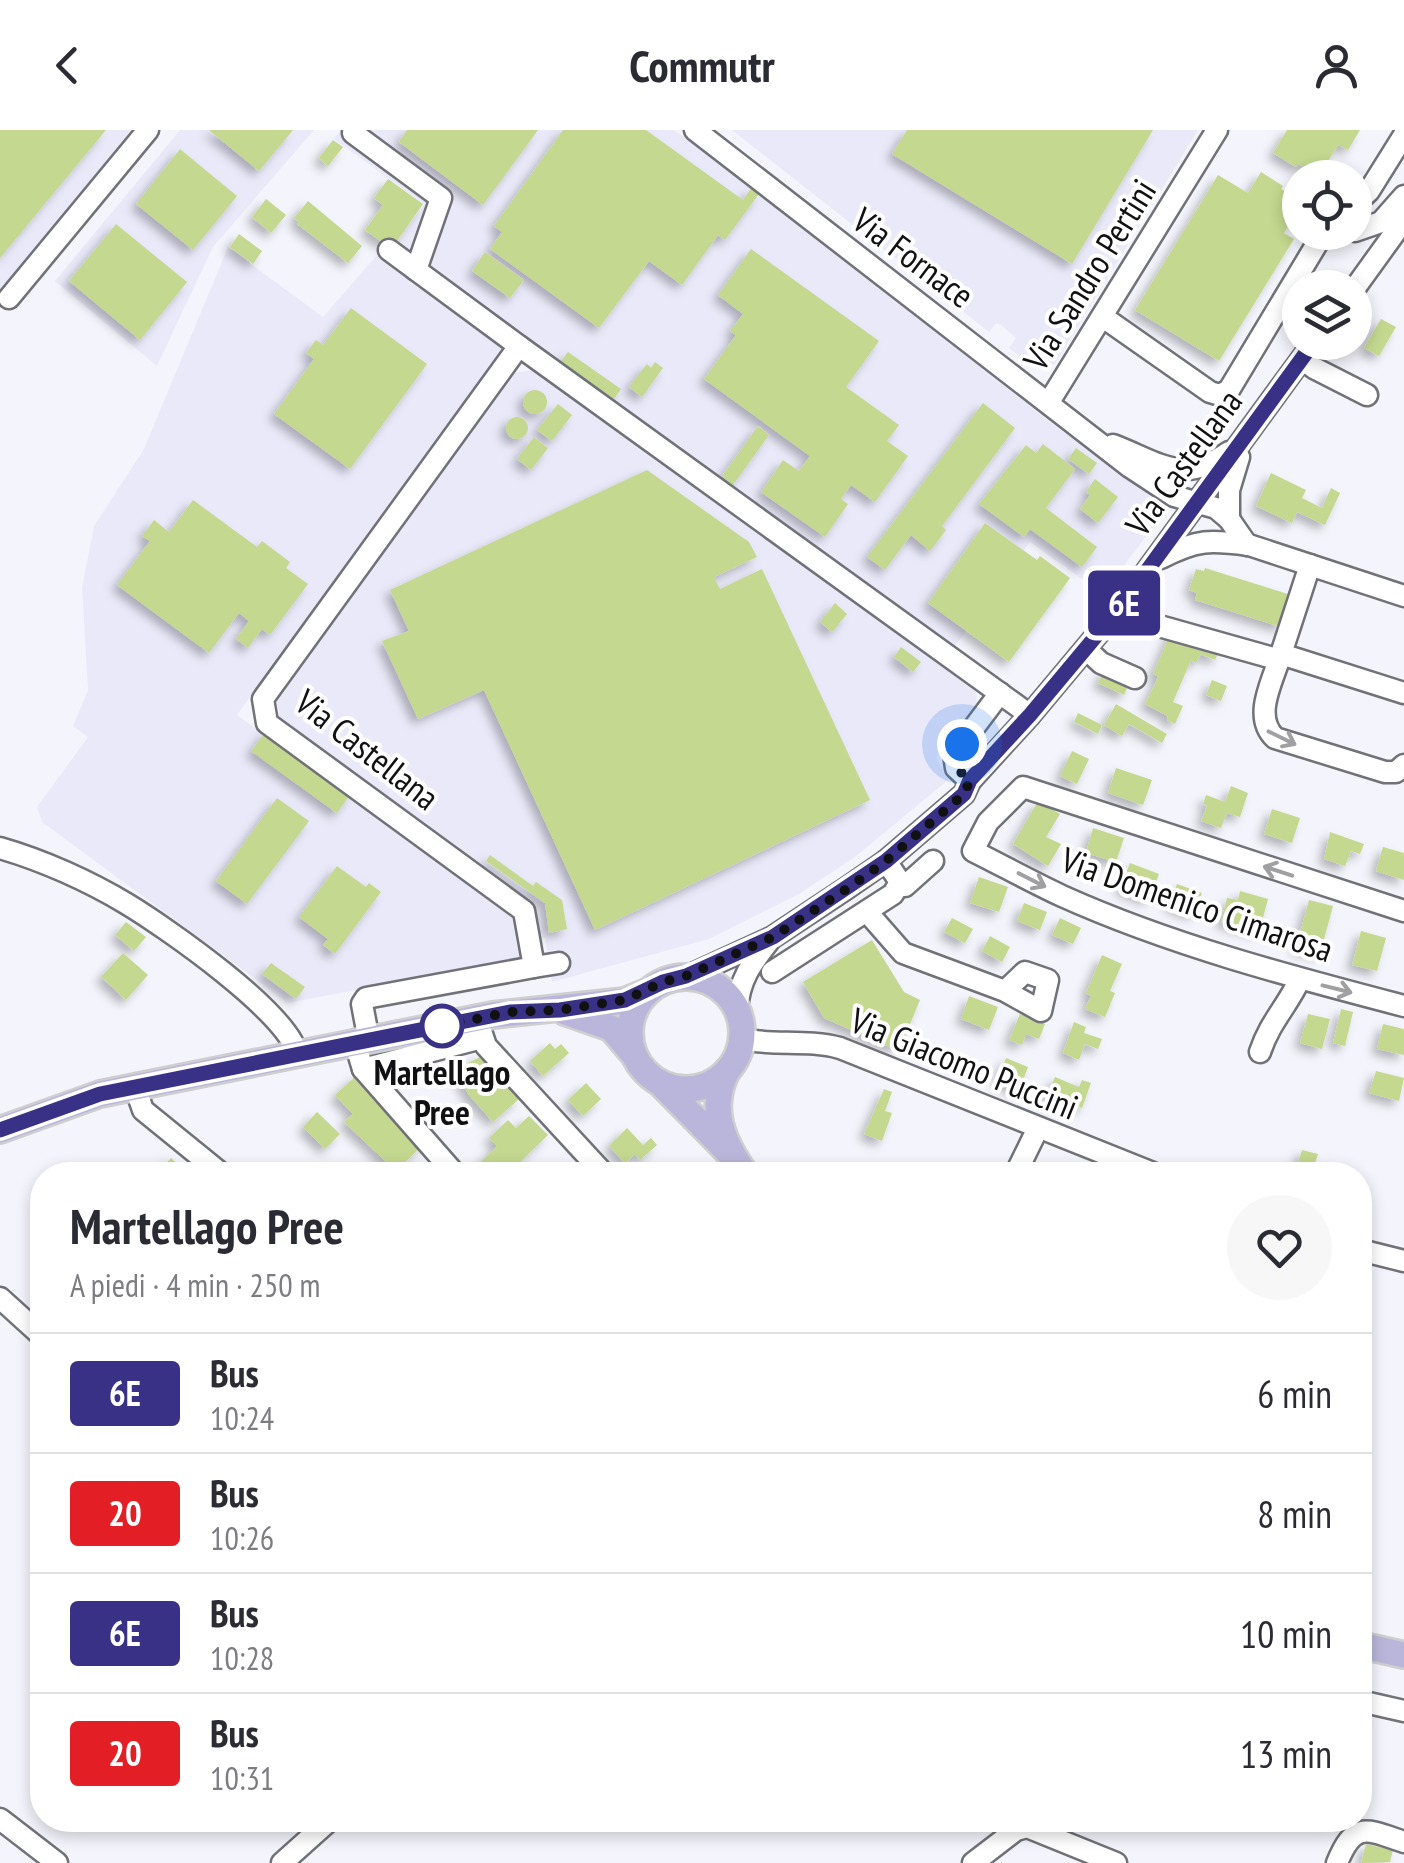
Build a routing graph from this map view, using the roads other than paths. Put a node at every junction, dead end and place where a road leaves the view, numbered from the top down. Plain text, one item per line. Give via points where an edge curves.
1 (148, 130) edge
2 (694, 130) edge
3 (1216, 130) edge
4 (353, 133) dead end
5 (1404, 135) edge
6 (1372, 181) edge
7 (1372, 209) edge
8 (1400, 209) edge
9 (1372, 225) edge
10 (388, 250) dead end
11 (1313, 250) edge
12 (416, 270) junction
13 (1365, 270) edge
14 (9, 298) dead end
15 (1103, 317) junction
16 (518, 346) junction
17 (1302, 360) edge
18 (1311, 360) edge
19 (1367, 395) dead end
20 (1050, 402) junction
21 (1250, 434) junction
22 (1092, 438) junction
23 (1181, 471) junction
24 (1166, 492) junction
25 (1198, 502) junction
26 (1230, 519) junction
27 (1237, 543) junction
28 (1155, 562) junction
29 (1310, 565) junction
30 (1404, 596) edge
31 (1122, 605) junction
32 (1086, 649) junction
33 (1280, 657) junction
34 (1135, 678) dead end
35 (1000, 693) junction
36 (1404, 693) edge
37 (1030, 715) junction
38 (1404, 766) edge
39 (967, 788) junction
40 (988, 822) junction
41 (0, 848) edge
42 (886, 861) junction
43 (933, 861) dead end
44 (899, 886) junction
45 (1404, 911) edge
46 (868, 913) junction
47 (773, 937) junction
48 (559, 963) dead end
49 (534, 966) junction
50 (772, 972) dead end
51 (686, 976) junction
52 (1300, 979) junction
53 (1004, 991) dead end
54 (648, 992) junction
55 (1404, 1006) edge
56 (560, 1010) junction
57 (737, 1010) junction
58 (480, 1028) junction
59 (742, 1040) junction
60 (362, 1042) junction
61 (1260, 1052) dead end
62 (297, 1054) junction
63 (634, 1055) junction
64 (363, 1069) junction
65 (727, 1071) junction
66 (658, 1082) junction
67 (135, 1086) junction
68 (1038, 1128) junction
69 (0, 1130) edge
70 (207, 1162) edge
71 (445, 1162) edge
72 (592, 1162) edge
73 (736, 1162) edge
74 (738, 1162) edge
75 (1022, 1162) edge
76 (1125, 1162) edge
77 (1372, 1253) edge
78 (1404, 1262) edge
79 (0, 1298) edge
80 (30, 1325) edge
81 (1372, 1647) edge
82 (1404, 1655) edge
83 (1372, 1704) edge
84 (1404, 1711) edge
85 (0, 1819) edge
86 (1372, 1831) edge
87 (317, 1832) edge
88 (1013, 1832) edge
89 (1037, 1832) edge
90 (1355, 1832) edge
91 (1404, 1842) edge
92 (57, 1863) edge
93 (282, 1863) edge
94 (974, 1863) edge
95 (1116, 1863) edge
96 (1337, 1863) edge

1 - 14 street
2 - 20 street, Via Fornace
3 - 15 street, Via Sandro Pertini
4 - 12 street via 441,198
5 - 6 street
7 - 8 street
8 - 9 street
8 - 13 street
10 - 12 street
11 - 15 street via 1220,395
12 - 16 street
15 - 20 street, Via Sandro Pertini
16 - 35 street
16 - 49 street, Via Castellana via 263,698 266,723 524,912
17 - 21 street, Via Castellana
18 - 19 street via 1314,368
20 - 22 street, Via Fornace
21 - 23 street via 1211,465
21 - 25 street, Via Castellana
21 - 26 street via 1230,490
22 - 23 street, Via Fornace
22 - 24 street, Via Fornace
23 - 25 street
24 - 25 street, Via Fornace
24 - 28 street via 1172,521
25 - 26 street, Via Fornace
25 - 27 street via 1210,525
25 - 28 street, Via Castellana
26 - 27 street
27 - 28 street via 1194,542
27 - 29 street
28 - 31 street, Via Castellana
29 - 30 street
29 - 33 street
31 - 32 street, Via Castellana
31 - 33 street via 1145,622
32 - 34 street
32 - 37 street, Via Castellana
33 - 36 street
33 -> 38 street via 1262,715 1275,738 1385,772
35 - 37 street
35 - 39 street via 954,754
37 - 39 street, Via Castellana
39 - 40 street
39 - 42 street, Via Castellana
45 -> 40 street, Via Domenico Cimarosa via 1022,787
40 -> 52 street, Via Domenico Cimarosa via 966,848 1064,896
41 - 62 street via 126,904 280,1021
42 - 44 street
42 - 47 street, Via Castellana
43 - 44 street
44 - 46 street
46 - 50 street
46 - 53 street via 902,953
47 - 51 street, Via Castellana
47 - 57 street, Via Castellana via 748,967
48 - 49 street
49 - 60 street via 366,998
51 - 54 main road
51 - 57 main road via 716,986
52 -> 55 street, Via Domenico Cimarosa
52 - 61 street via 1287,1007 1269,1024
54 - 56 main road
54 - 63 main road via 630,1024
56 - 58 main road via 510,1012
56 - 63 main road via 611,1028
57 - 59 main road
58 - 60 main road
58 - 64 street
58 - 72 street via 486,1046
59 - 65 main road
59 - 68 street, Via Giacomo Puccini via 840,1048
60 - 62 main road
60 - 64 street
62 - 67 main road
63 - 66 main road
64 - 71 street
65 - 66 main road via 702,1087
65 - 74 main road via 716,1106
66 - 73 main road
67 - 69 main road
67 - 70 street via 143,1110
68 - 75 street
68 - 76 street, Via Giacomo Puccini
77 - 78 street
79 - 80 street
81 - 82 main road
83 - 84 street
85 - 92 street
86 - 91 street
87 - 93 street
88 - 94 street
89 - 95 street
90 - 96 street

